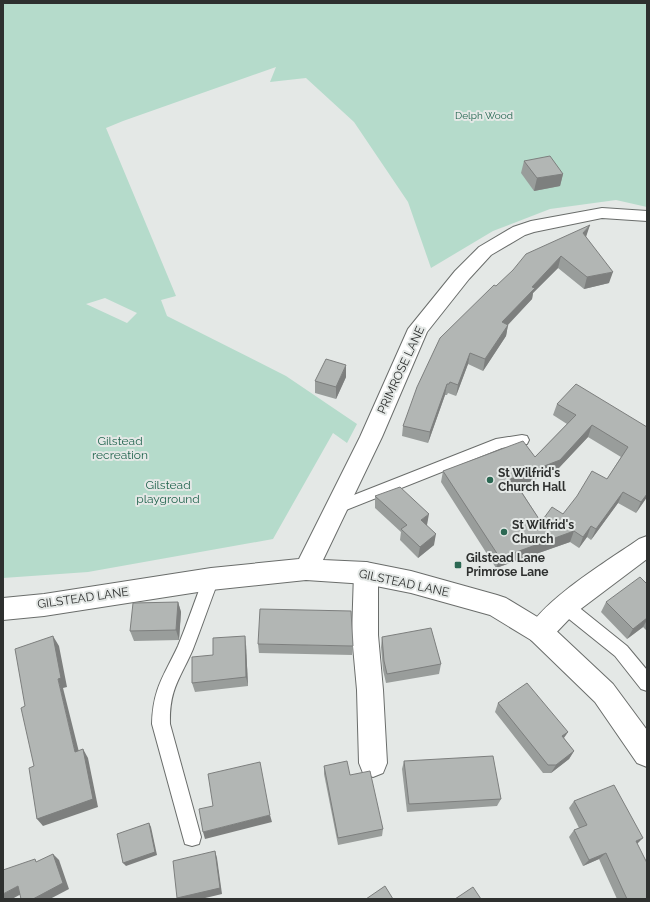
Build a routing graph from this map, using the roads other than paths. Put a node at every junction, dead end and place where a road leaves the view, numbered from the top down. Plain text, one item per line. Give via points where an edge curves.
1 (647, 216) edge
2 (522, 440) edge
3 (336, 508) junction
4 (647, 546) edge
5 (306, 570) junction
6 (366, 573) junction
7 (211, 579) junction
8 (565, 606) junction
9 (3, 609) edge
10 (540, 632) junction
11 (647, 683) edge
12 (647, 754) edge
13 (373, 763) dead end
14 (192, 837) dead end

1 - 3 street, PRIMROSE LANE via 602,213 531,227 519,231 485,251 418,328 371,437
2 - 3 lane via 501,443
3 - 5 street, PRIMROSE LANE
4 - 8 street
5 - 6 street, GILSTEAD LANE
5 - 7 street, GILSTEAD LANE
6 - 10 street, GILSTEAD LANE via 411,582 497,606
6 - 13 street via 365,635
7 - 9 street, GILSTEAD LANE
7 - 14 lane via 185,648 168,682 161,708 161,724
8 - 10 street
8 - 11 lane via 621,651
10 - 12 street, GILSTEAD LANE via 604,693

